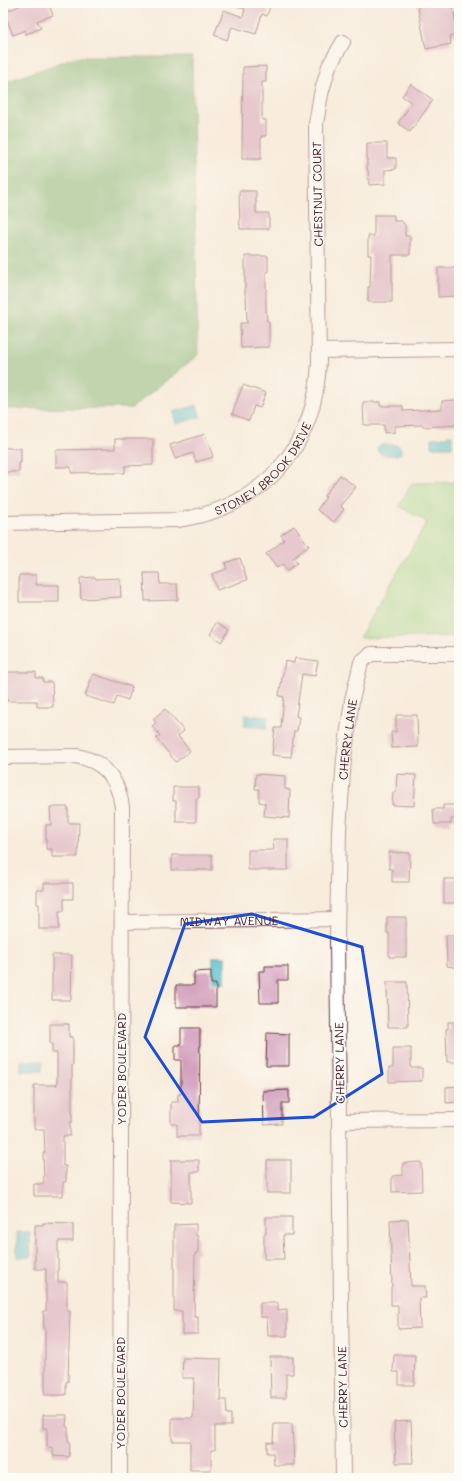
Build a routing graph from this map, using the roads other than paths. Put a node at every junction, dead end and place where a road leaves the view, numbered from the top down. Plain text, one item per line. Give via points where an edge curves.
1 (343, 42) dead end
2 (459, 349) edge
3 (319, 351) junction
4 (3, 523) edge
5 (459, 654) edge
6 (3, 757) edge
7 (337, 919) junction
8 (122, 922) junction
9 (459, 1120) edge
10 (339, 1121) junction
11 (120, 1478) edge
12 (343, 1478) edge

1 - 3 street, CHESTNUT COURT via 329,66 320,94 316,124
2 - 3 street
3 - 4 street, STONEY BROOK DRIVE via 316,395 300,440 275,473 254,491 230,505 178,520
5 - 7 street, CHERRY LANE via 371,654 361,662 352,700 344,759
6 - 8 street, YODER BOULEVARD via 76,756 97,763 115,782 122,807
7 - 8 street, MIDWAY AVENUE
7 - 10 street, CHERRY LANE
8 - 11 street, YODER BOULEVARD
9 - 10 street
10 - 12 street, CHERRY LANE

